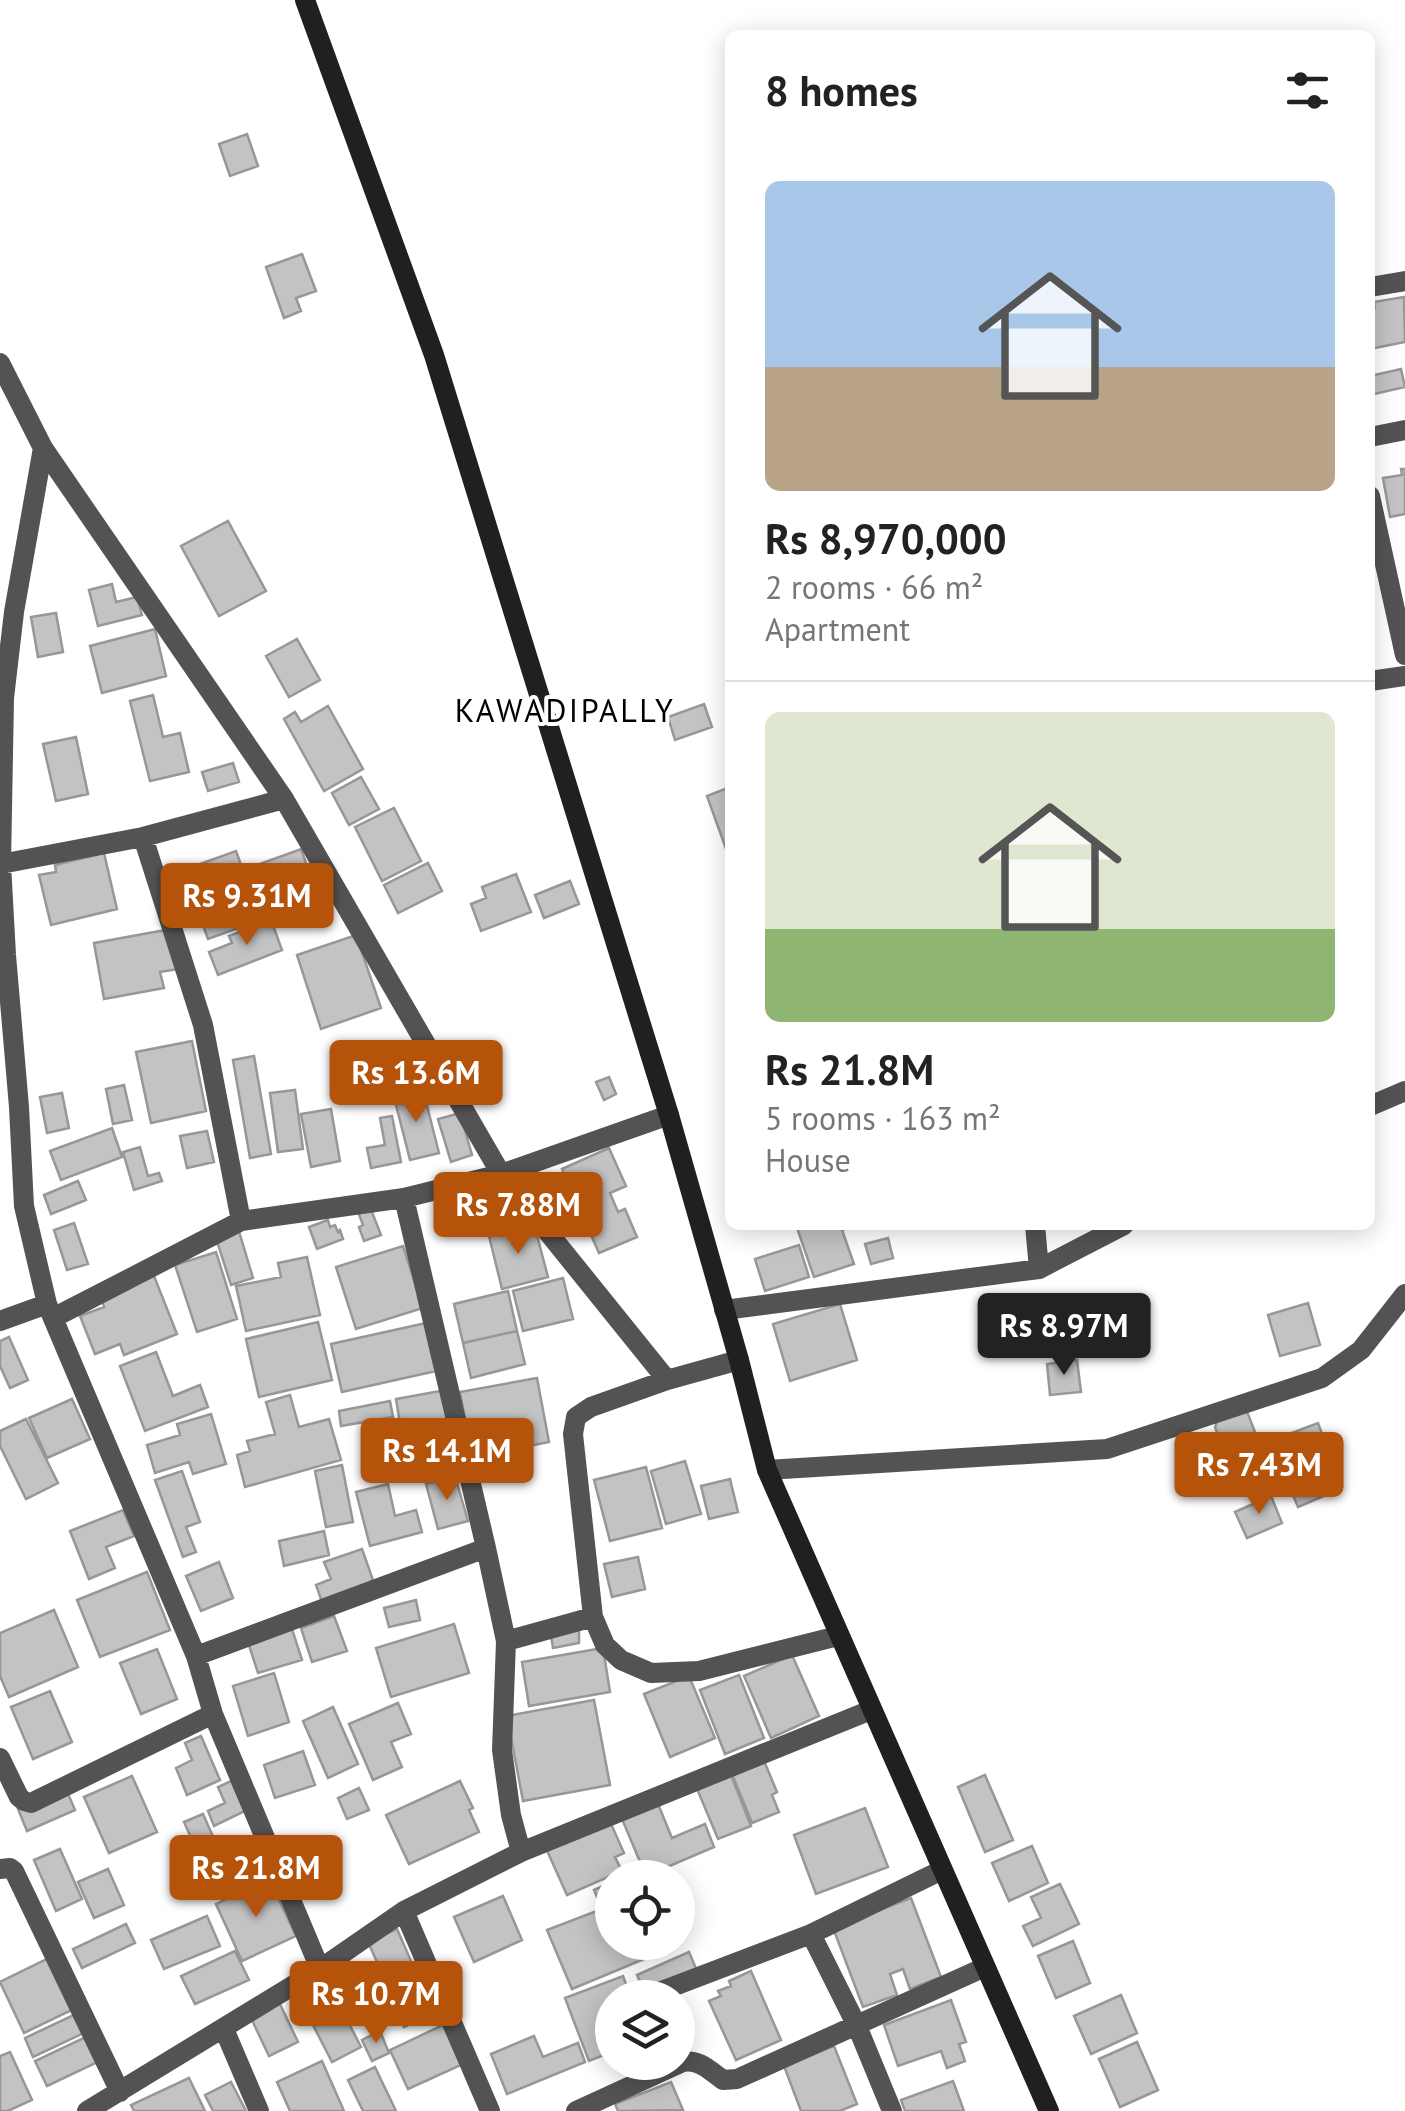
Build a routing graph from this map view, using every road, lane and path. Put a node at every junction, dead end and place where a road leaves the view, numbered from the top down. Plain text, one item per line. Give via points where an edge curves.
1 (305, 0) edge
2 (1405, 281) edge
3 (1375, 286) edge
4 (0, 363) edge
5 (1405, 430) edge
6 (1375, 436) edge
7 (43, 448) junction
8 (1405, 546) edge
9 (1376, 550) edge
10 (1405, 655) edge
11 (1405, 676) edge
12 (1375, 679) edge
13 (284, 800) junction
14 (144, 838) junction
15 (1, 864) edge
16 (3, 956) edge
17 (1405, 1091) edge
18 (1375, 1104) edge
19 (669, 1116) junction
20 (501, 1174) junction
21 (404, 1198) junction
22 (240, 1221) junction
23 (1035, 1230) edge
24 (1114, 1230) edge
25 (1039, 1269) junction
26 (1405, 1294) edge
27 (724, 1310) junction
28 (50, 1311) junction
29 (0, 1321) edge
30 (738, 1360) junction
31 (667, 1380) junction
32 (766, 1470) junction
33 (486, 1548) junction
34 (592, 1616) junction
35 (838, 1636) junction
36 (506, 1641) junction
37 (196, 1656) junction
38 (871, 1710) junction
39 (213, 1714) junction
40 (0, 1758) edge
41 (521, 1852) junction
42 (0, 1869) edge
43 (942, 1870) junction
44 (404, 1911) junction
45 (811, 1934) junction
46 (985, 1967) junction
47 (320, 1968) junction
48 (690, 1980) edge
49 (857, 2026) junction
50 (224, 2029) junction
51 (120, 2092) junction
52 (87, 2111) edge
53 (259, 2111) edge
54 (490, 2111) edge
55 (576, 2111) edge
56 (892, 2111) edge
57 (1049, 2111) edge

1 - 19 main road via 434,354
2 - 3 street
4 - 7 street
5 - 6 street
7 - 13 street
7 - 15 street via 4,698
8 - 9 street
9 - 10 street
11 - 12 street
13 - 14 street
13 - 20 street
14 - 15 street
14 - 22 street via 203,1024
15 - 16 street
16 - 28 street via 24,1206
17 - 18 street
19 - 20 street
19 - 27 main road
20 - 21 street
20 - 31 street
21 - 22 street
21 - 33 street
22 - 28 street
23 - 25 street
24 - 25 street
25 - 27 street
26 - 32 street via 1361,1350 1322,1378 1107,1449
27 - 30 main road
28 - 29 street
28 - 37 street
30 - 31 street
30 - 32 main road
31 - 34 street via 576,1417 572,1434
32 - 35 main road
33 - 36 street
33 - 37 street
34 - 35 street via 605,1645 651,1672 699,1671
34 - 36 street
35 - 38 main road
36 - 41 street via 502,1750
37 - 39 street
38 - 41 street
38 - 43 main road
39 - 40 street via 31,1802 19,1796
39 - 47 street
41 - 44 street
42 - 51 street via 14,1872
43 - 45 street
43 - 46 main road
44 - 47 street
44 - 54 street
45 - 48 street
45 - 49 street
46 - 49 street
46 - 57 main road
47 - 50 street
49 - 55 street via 737,2079 722,2080 693,2060
49 - 56 street
50 - 51 street
50 - 53 street
51 - 52 street

